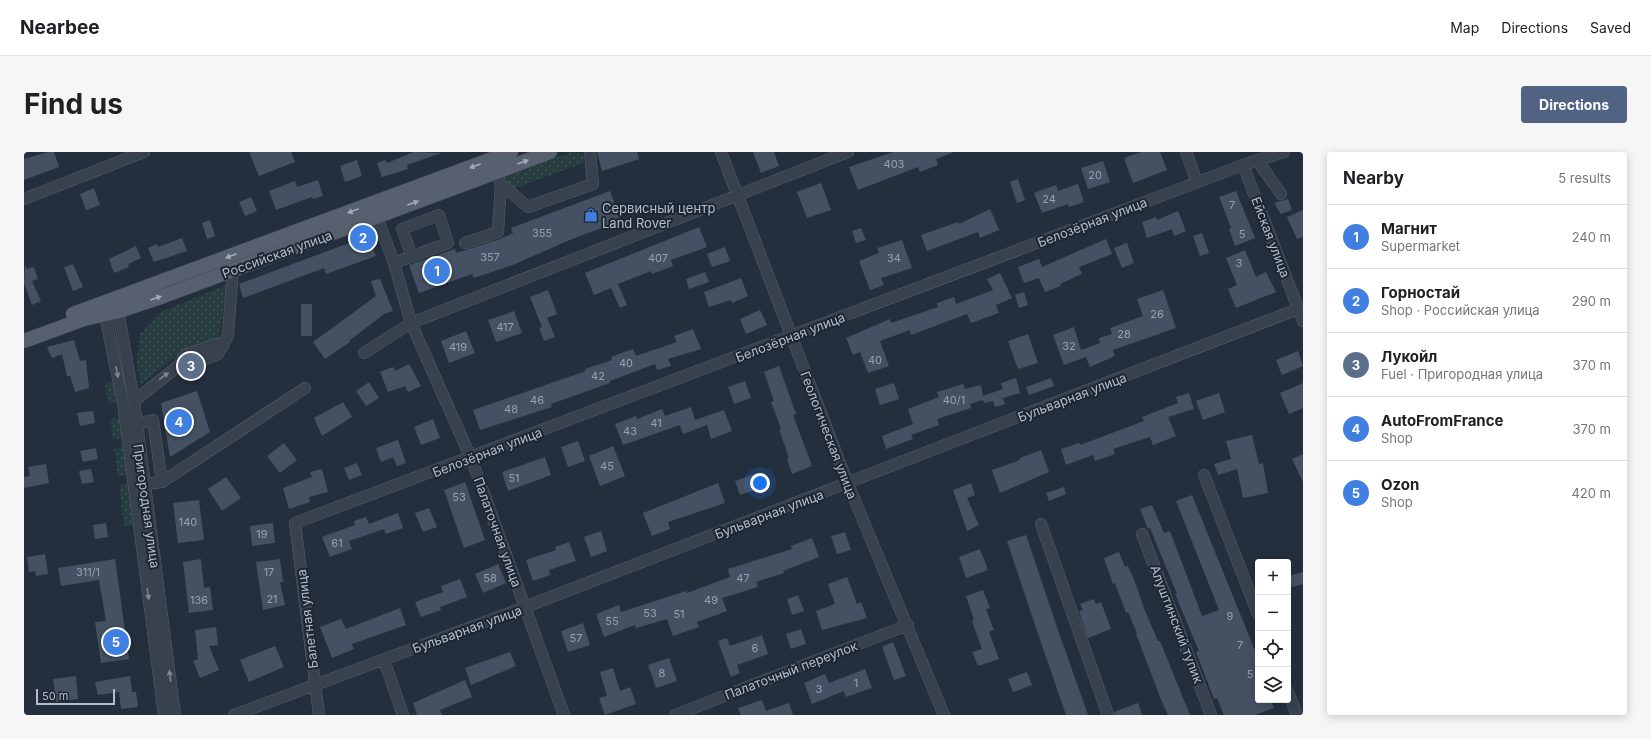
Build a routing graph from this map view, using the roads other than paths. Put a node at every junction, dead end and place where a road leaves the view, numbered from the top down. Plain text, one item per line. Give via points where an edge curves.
1 (144, 152) edge
2 (511, 152) edge
3 (550, 152) edge
4 (590, 152) edge
5 (721, 152) edge
6 (848, 152) edge
7 (1186, 152) edge
8 (1284, 152) edge
9 (1257, 160) junction
10 (1243, 165) junction
11 (499, 178) junction
12 (1197, 182) junction
13 (1281, 194) dead end
14 (736, 195) junction
15 (24, 198) edge
16 (374, 210) junction
17 (465, 244) dead end
18 (412, 256) dead end
19 (394, 263) junction
20 (231, 271) junction
21 (110, 307) junction
22 (1301, 308) edge
23 (1303, 321) edge
24 (411, 322) junction
25 (24, 333) edge
26 (791, 336) junction
27 (24, 341) edge
28 (364, 352) dead end
29 (305, 388) dead end
30 (134, 401) junction
31 (136, 424) junction
32 (471, 458) junction
33 (1204, 475) dead end
34 (162, 482) junction
35 (145, 484) junction
36 (848, 484) junction
37 (295, 523) joint
38 (1041, 524) dead end
39 (1142, 534) dead end
40 (1255, 606) edge
41 (525, 607) junction
42 (908, 625) junction
43 (384, 660) junction
44 (314, 684) junction
45 (1291, 700) edge
46 (164, 715) edge
47 (175, 715) edge
48 (234, 715) edge
49 (318, 715) edge
50 (403, 715) edge
51 (564, 715) edge
52 (675, 715) edge
53 (944, 715) edge
54 (1108, 715) edge
55 (1212, 715) edge
56 (1297, 715) edge

1 - 15 street
2 -> 16 main road, Российская улица
11 -> 3 main road, Российская улица
4 - 11 street via 593,184 528,207
5 - 14 street, Геологическая улица
6 - 14 street
7 - 12 street
8 - 9 street, Белозёрная улица
9 - 10 street, Белозёрная улица
9 - 13 street
10 - 12 street, Белозёрная улица
10 - 22 street, Ейская улица
16 -> 11 main road, Российская улица
11 - 17 street via 498,232
12 - 26 street, Белозёрная улица
14 - 24 street
14 - 26 street, Геологическая улица
16 - 19 street, Палаточная улица
16 - 20 main road, Российская улица
16 -> 21 main road, Российская улица
18 - 19 street
19 - 24 street, Палаточная улица
21 -> 20 main road, Российская улица
30 -> 20 street via 177,367 218,354 228,335
21 - 25 main road, Российская улица
21 - 27 main road, Российская улица
21 - 30 street, Пригородная улица
21 -> 46 street, Пригородная улица
22 - 23 street, Ейская улица
22 - 36 street, Бульварная улица
24 - 28 street
24 - 32 street, Палаточная улица
26 - 32 street, Белозёрная улица
26 - 36 street, Геологическая улица
29 - 34 street
30 - 31 street, Пригородная улица
31 - 34 street via 153,420
31 - 35 street, Пригородная улица
32 - 37 street, Белозёрная улица
32 - 41 street, Палаточная улица
33 - 40 street
34 - 35 street
47 -> 35 street, Пригородная улица
36 - 41 street, Бульварная улица
36 - 42 street, Геологическая улица
37 - 44 street, Балетная улица
38 - 54 street
39 - 55 street, Алуштинский тупик
41 - 43 street, Бульварная улица
41 - 51 street, Палаточная улица
42 - 52 street, Палаточный переулок
42 - 53 street, Геологическая улица
43 - 44 street, Бульварная улица
43 - 50 street
44 - 48 street, Бульварная улица
44 - 49 street, Балетная улица
45 - 56 street

